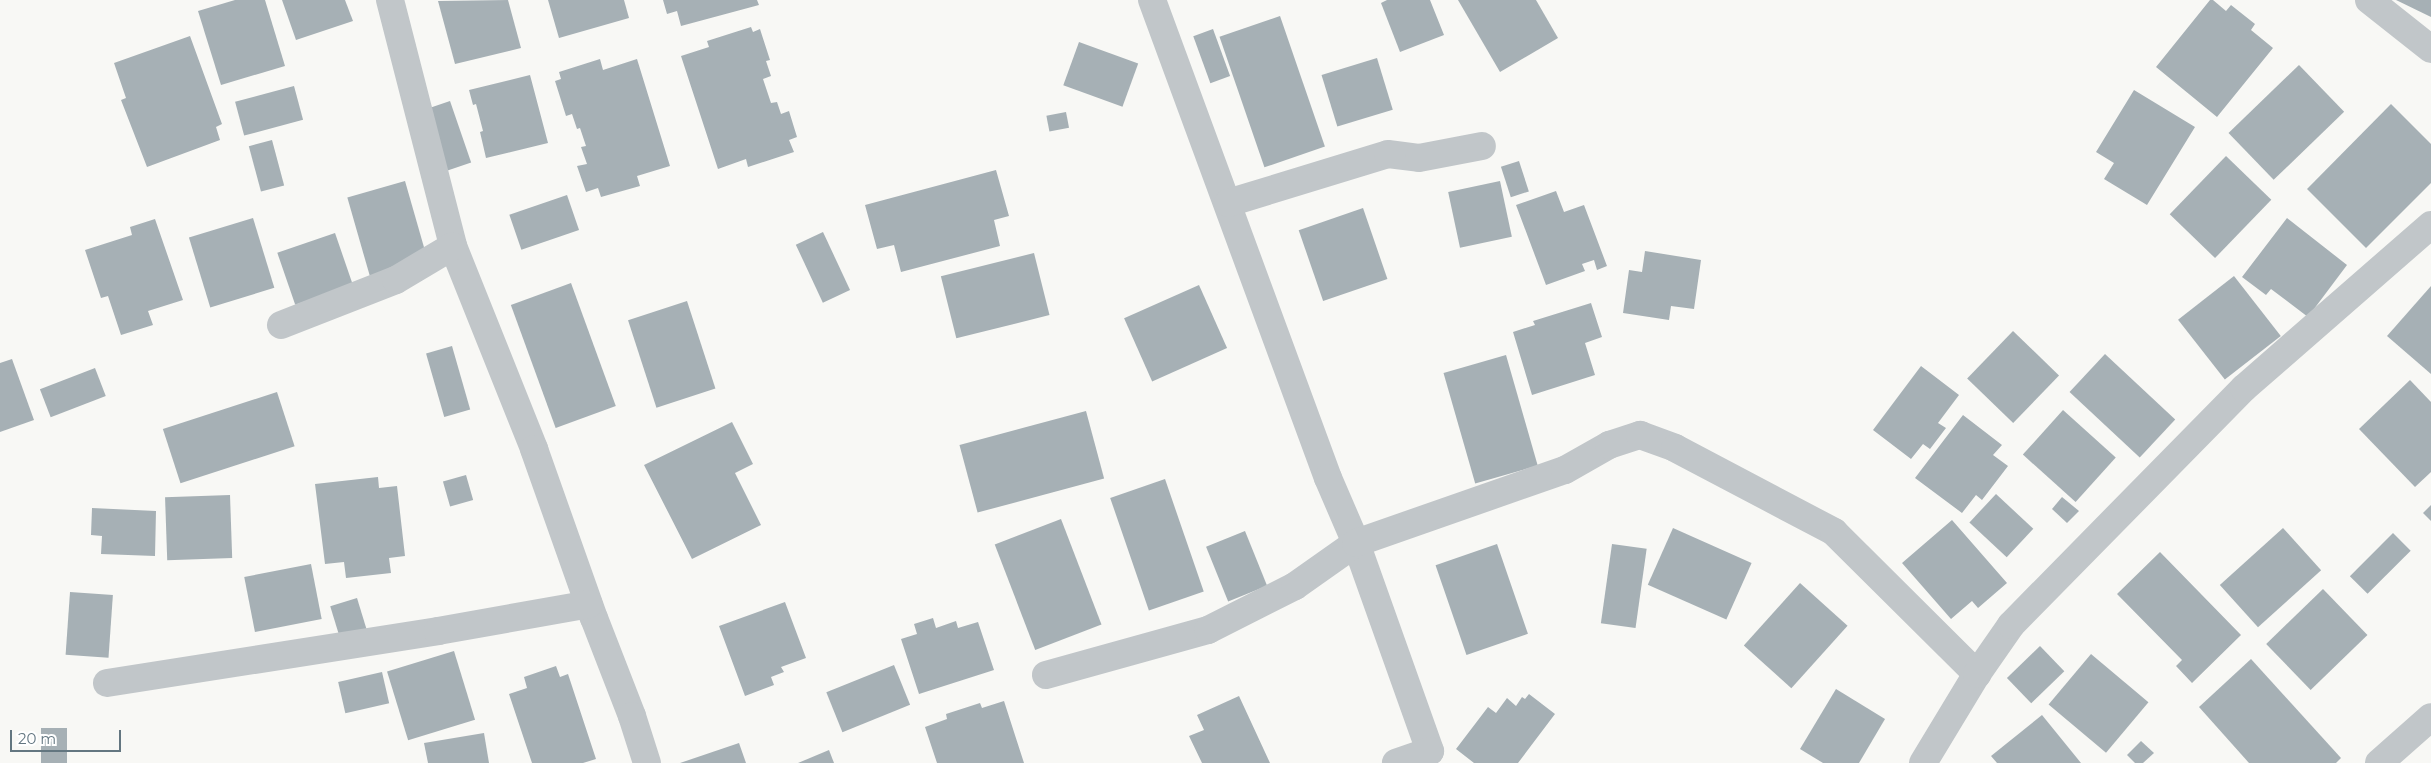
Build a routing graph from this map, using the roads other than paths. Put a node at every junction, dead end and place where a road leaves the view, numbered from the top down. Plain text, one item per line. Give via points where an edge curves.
1 (390, 0) edge
2 (1152, 0) edge
3 (2369, 0) edge
4 (2431, 49) edge
5 (1482, 146) dead end
6 (1228, 203) junction
7 (2431, 225) edge
8 (453, 246) junction
9 (281, 325) dead end
10 (1356, 543) junction
11 (589, 604) junction
12 (1978, 674) junction
13 (1046, 675) dead end
14 (107, 683) dead end
15 (2431, 717) edge
16 (1437, 757) edge
17 (647, 763) edge
18 (1396, 763) edge
19 (1923, 763) edge
20 (2378, 763) edge

1 - 8 street
2 - 6 street
3 - 4 street
5 - 6 street via 1419,158 1388,154
6 - 10 street via 1328,478
7 - 12 street via 2244,388 2011,625
8 - 9 street via 396,280
8 - 11 street via 534,449
10 - 12 street via 1565,470 1609,445 1640,435 1675,448 1834,532
10 - 13 street via 1295,586 1208,630
10 - 16 street
11 - 14 street
11 - 17 street
12 - 19 street
15 - 20 street
16 - 18 street

